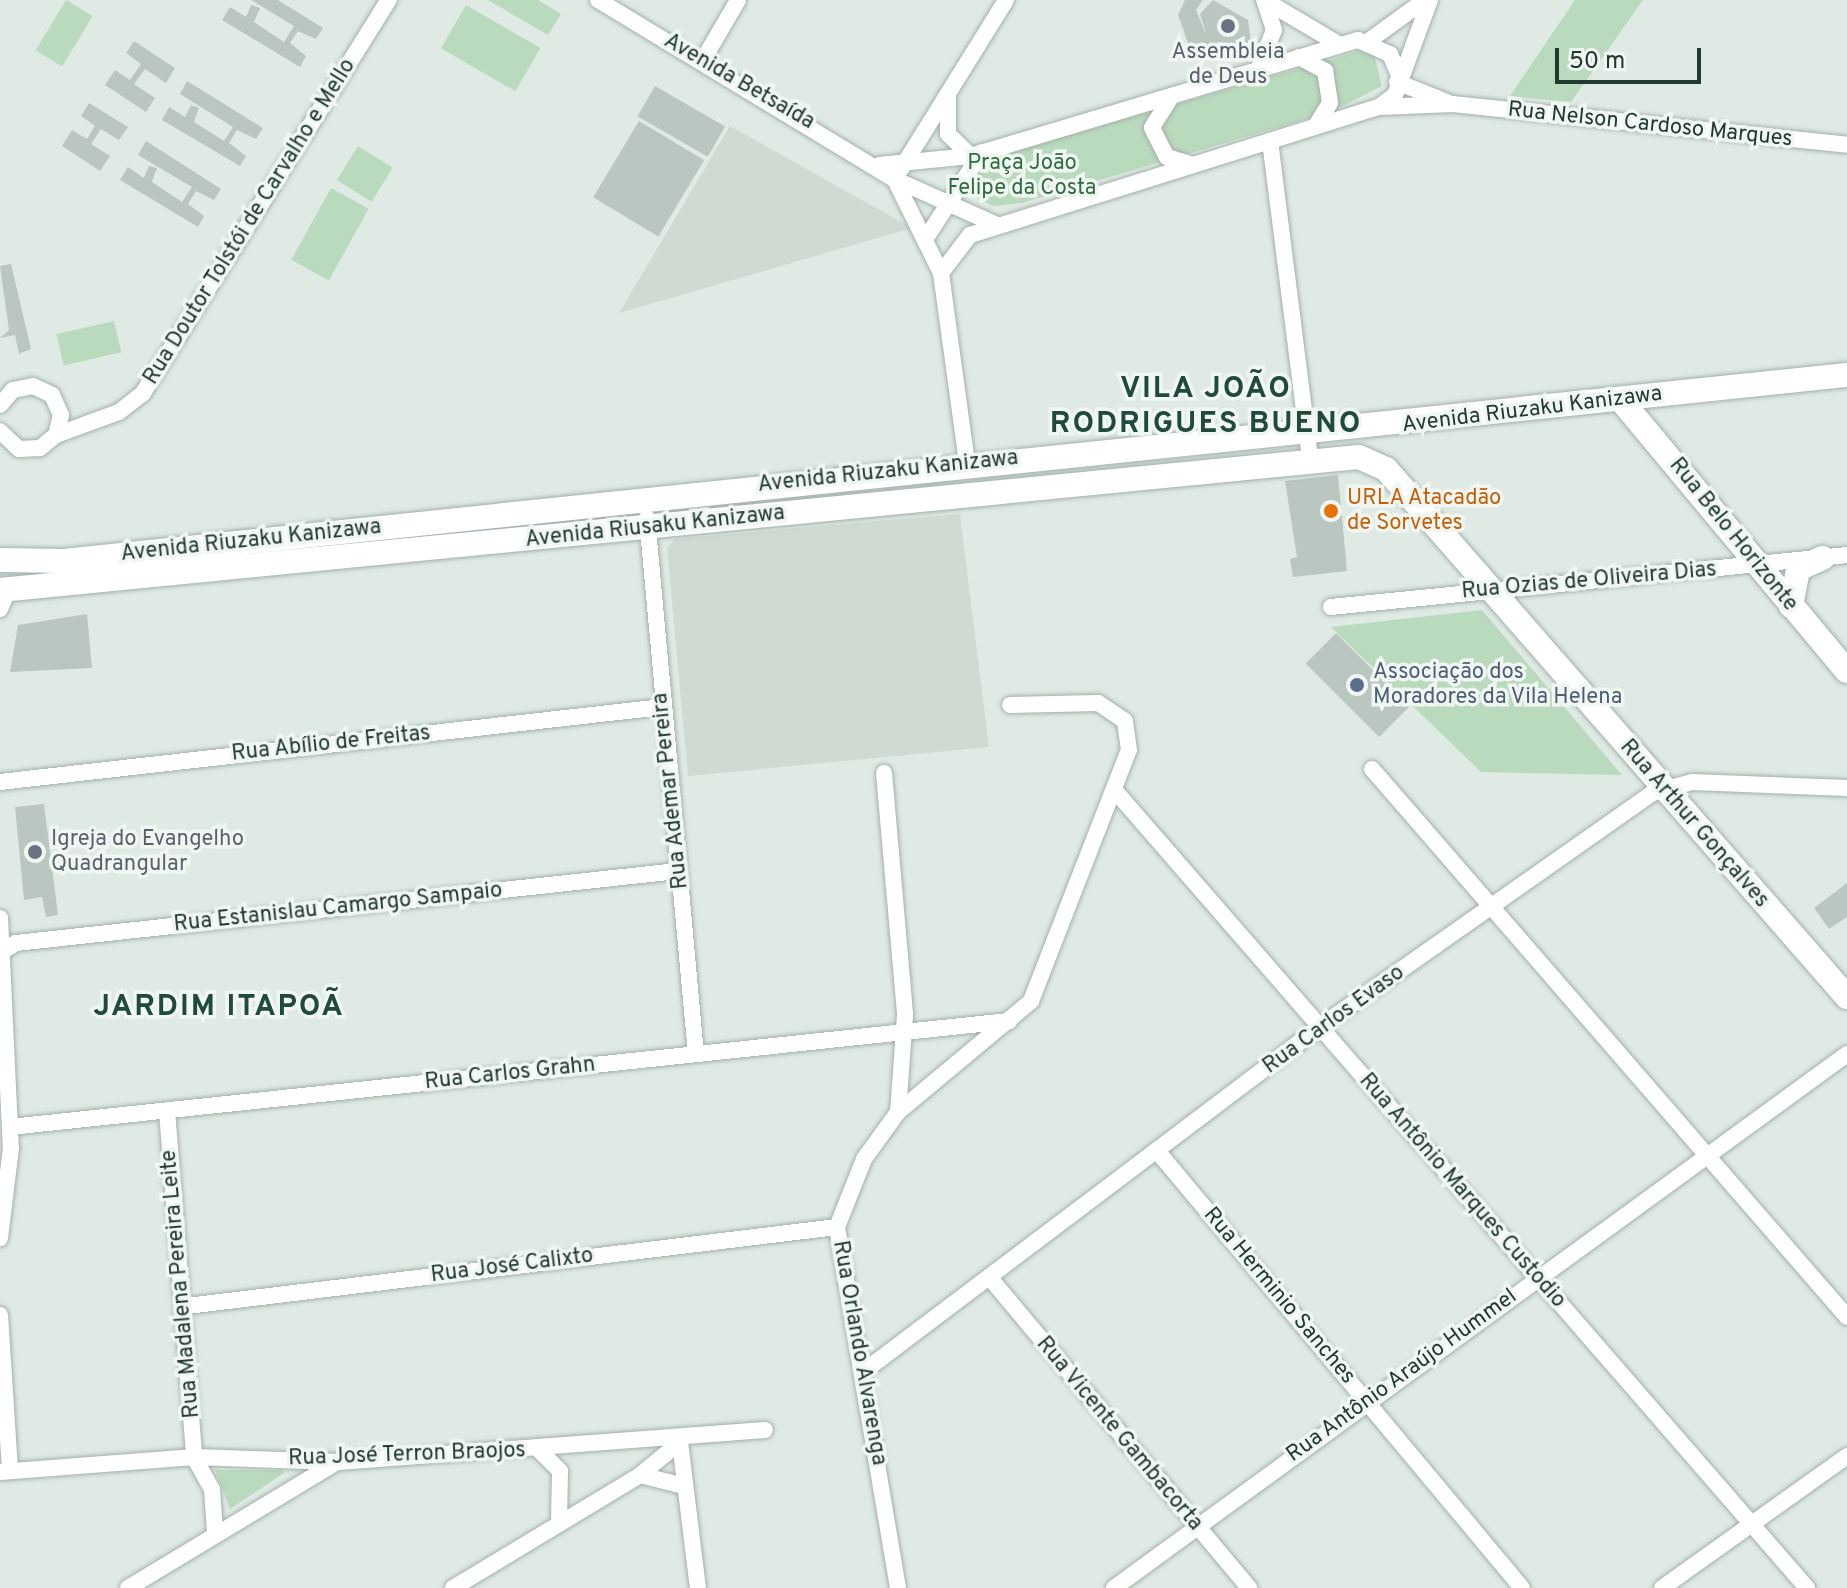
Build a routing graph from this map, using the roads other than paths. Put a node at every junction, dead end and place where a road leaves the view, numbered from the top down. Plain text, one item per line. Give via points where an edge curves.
1 (389, 0) edge
2 (598, 0) edge
3 (738, 0) edge
4 (1006, 0) edge
5 (1264, 0) edge
6 (1428, 0) edge
7 (1370, 40) junction
8 (1340, 45) junction
9 (1296, 56) junction
10 (703, 60) junction
11 (1259, 68) junction
12 (1398, 77) junction
13 (950, 87) junction
14 (1172, 96) junction
15 (1453, 104) junction
16 (1379, 107) junction
17 (1314, 128) junction
18 (1270, 141) junction
19 (1847, 145) edge
20 (976, 154) junction
21 (1193, 165) junction
22 (966, 174) junction
23 (901, 176) junction
24 (942, 205) junction
25 (997, 225) junction
26 (928, 235) junction
27 (941, 273) junction
28 (1847, 375) edge
29 (1620, 399) junction
30 (58, 404) junction
31 (0, 405) edge
32 (89, 417) junction
33 (1409, 426) junction
34 (0, 431) edge
35 (1307, 432) junction
36 (56, 435) junction
37 (1310, 459) junction
38 (967, 463) junction
39 (1386, 469) junction
40 (644, 498) junction
41 (648, 528) junction
42 (1835, 556) edge
43 (2, 560) edge
44 (1758, 566) junction
45 (1486, 588) junction
46 (3, 596) edge
47 (1791, 606) junction
48 (1331, 607) dead end
49 (1847, 671) edge
50 (1010, 705) dead end
51 (662, 707) junction
52 (1372, 769) dead end
53 (884, 773) dead end
54 (0, 782) edge
55 (1662, 787) junction
56 (1847, 788) edge
57 (1117, 793) junction
58 (678, 871) junction
59 (1492, 907) junction
60 (0, 918) edge
61 (1, 952) edge
62 (1847, 997) edge
63 (1009, 1021) junction
64 (1321, 1026) junction
65 (905, 1032) junction
66 (696, 1054) junction
67 (1847, 1054) edge
68 (167, 1111) junction
69 (898, 1112) junction
70 (10, 1127) junction
71 (6, 1148) edge
72 (1158, 1152) junction
73 (1706, 1152) junction
74 (837, 1227) junction
75 (0, 1238) edge
76 (1536, 1277) junction
77 (990, 1278) junction
78 (187, 1306) junction
79 (0, 1315) edge
80 (1847, 1317) edge
81 (863, 1372) junction
82 (1367, 1401) junction
83 (765, 1430) dead end
84 (680, 1442) junction
85 (539, 1450) junction
86 (1847, 1456) edge
87 (194, 1457) junction
88 (338, 1462) junction
89 (5, 1472) edge
90 (640, 1475) junction
91 (684, 1486) junction
92 (559, 1521) junction
93 (1751, 1525) junction
94 (1197, 1529) junction
95 (215, 1532) junction
96 (128, 1588) edge
97 (453, 1588) edge
98 (698, 1588) edge
99 (898, 1588) edge
100 (1114, 1588) edge
101 (1249, 1588) edge
102 (1522, 1588) edge
103 (1662, 1588) edge
104 (1807, 1588) edge

1 - 32 street, Rua Doutor Tolstói de Carvalho e Mello via 143,393 119,412
2 - 10 street, Avenida Betsaída
3 - 10 street
4 - 13 street
5 - 8 street
5 - 11 street via 1274,30
6 - 7 street
6 - 12 street
7 - 8 street
7 - 12 street via 1390,54
8 - 9 street
9 - 11 street
9 - 17 street via 1325,71 1330,103
10 - 23 street, Avenida Betsaída
11 - 14 street
12 - 15 street, Rua Nelson Cardoso Marques
12 - 16 street via 1395,95
13 - 20 street via 948,134
13 - 23 street
14 - 20 street
14 - 21 street via 1152,128 1167,157
15 - 16 street, Rua Nelson Cardoso Marques
15 - 19 street, Rua Nelson Cardoso Marques
16 - 17 street, Rua Nelson Cardoso Marques
17 - 18 street, Rua Nelson Cardoso Marques
18 - 21 street, Rua Nelson Cardoso Marques
18 - 35 street
20 - 22 street
20 - 23 street
21 - 25 street, Rua Nelson Cardoso Marques
22 - 24 street
22 - 25 street via 965,202
23 - 24 street
23 - 26 street
24 - 25 street
24 - 26 street
25 - 27 street, Rua Nelson Cardoso Marques via 970,235
26 - 27 street
27 - 38 street
28 - 29 street, Avenida Riuzaku Kanizawa
29 - 33 street, Avenida Riuzaku Kanizawa
29 - 44 street, Rua Belo Horizonte
30 - 31 street via 44,389 23,386
30 - 32 street
30 - 36 street
32 - 36 street, Rua Doutor Tolstói de Carvalho e Mello
33 - 35 street, Avenida Riuzaku Kanizawa
33 - 39 street via 1393,433
34 - 36 street, Rua Doutor Tolstói de Carvalho e Mello via 10,444 30,450
35 - 37 street
35 - 38 street, Avenida Riuzaku Kanizawa
37 - 39 street via 1359,457
37 - 41 street, Avenida Riusaku Kanizawa
38 - 40 street, Avenida Riuzaku Kanizawa
39 - 45 street, Rua Arthur Gonçalves
40 - 41 street
40 - 43 street, Avenida Riuzaku Kanizawa via 64,561
41 - 46 street, Avenida Riusaku Kanizawa
41 - 51 street, Rua Ademar Pereira
42 - 44 street, Rua Ozias de Oliveira Dias
42 - 47 street via 1798,569
43 - 46 street
44 - 45 street, Rua Ozias de Oliveira Dias
44 - 47 street, Rua Belo Horizonte
45 - 48 street, Rua Ozias de Oliveira Dias
45 - 55 street, Rua Arthur Gonçalves
47 - 49 street, Rua Belo Horizonte
50 - 57 street, Rua Orlando Alvarenga via 1098,703 1131,734
51 - 54 street, Rua Abílio de Freitas
51 - 58 street, Rua Ademar Pereira
52 - 59 street
53 - 65 street
55 - 56 street, Rua Carlos Evaso via 1692,782
55 - 59 street, Rua Carlos Evaso
55 - 62 street, Rua Arthur Gonçalves
57 - 63 street, Rua Orlando Alvarenga via 1031,1001
57 - 64 street, Rua Antônio Marques Custodio
58 - 61 street, Rua Estanislau Camargo Sampaio via 16,943
58 - 66 street, Rua Ademar Pereira
59 - 64 street, Rua Carlos Evaso
59 - 73 street
60 - 61 street
61 - 70 street
63 - 65 street, Rua Carlos Grahn
63 - 69 street, Rua Orlando Alvarenga
64 - 72 street, Rua Carlos Evaso
64 - 76 street, Rua Antônio Marques Custodio
65 - 66 street, Rua Carlos Grahn
65 - 69 street
66 - 68 street, Rua Carlos Grahn
67 - 73 street, Rua Antônio Araújo Hummel
68 - 70 street, Rua Carlos Grahn
68 - 78 street, Rua Madalena Pereira Leite
69 - 74 street, Rua Orlando Alvarenga via 864,1159
70 - 71 street
71 - 75 street
72 - 77 street, Rua Carlos Evaso
72 - 82 street, Rua Herminio Sanches
73 - 76 street, Rua Antônio Araújo Hummel
73 - 80 street
74 - 78 street, Rua José Calixto
74 - 81 street, Rua Orlando Alvarenga
76 - 82 street, Rua Antônio Araújo Hummel
76 - 93 street, Rua Antônio Marques Custodio
77 - 81 street, Rua Carlos Evaso
77 - 94 street, Rua Vicente Gambacorta
78 - 87 street, Rua Madalena Pereira Leite
79 - 89 street
81 - 99 street, Rua Orlando Alvarenga
82 - 94 street, Rua Antônio Araújo Hummel
82 - 102 street, Rua Herminio Sanches
83 - 84 street, Rua José Terron Braojos
84 - 85 street, Rua José Terron Braojos
84 - 90 street
84 - 91 street
85 - 88 street, Rua José Terron Braojos
85 - 92 street via 560,1471
86 - 93 street
87 - 88 street, Rua José Terron Braojos
87 - 89 street, Rua José Terron Braojos
87 - 95 street via 212,1489
88 - 95 street
90 - 91 street
90 - 92 street
91 - 98 street
92 - 97 street
93 - 103 street
93 - 104 street, Rua Antônio Marques Custodio
94 - 100 street, Rua Antônio Araújo Hummel
94 - 101 street, Rua Vicente Gambacorta
95 - 96 street

